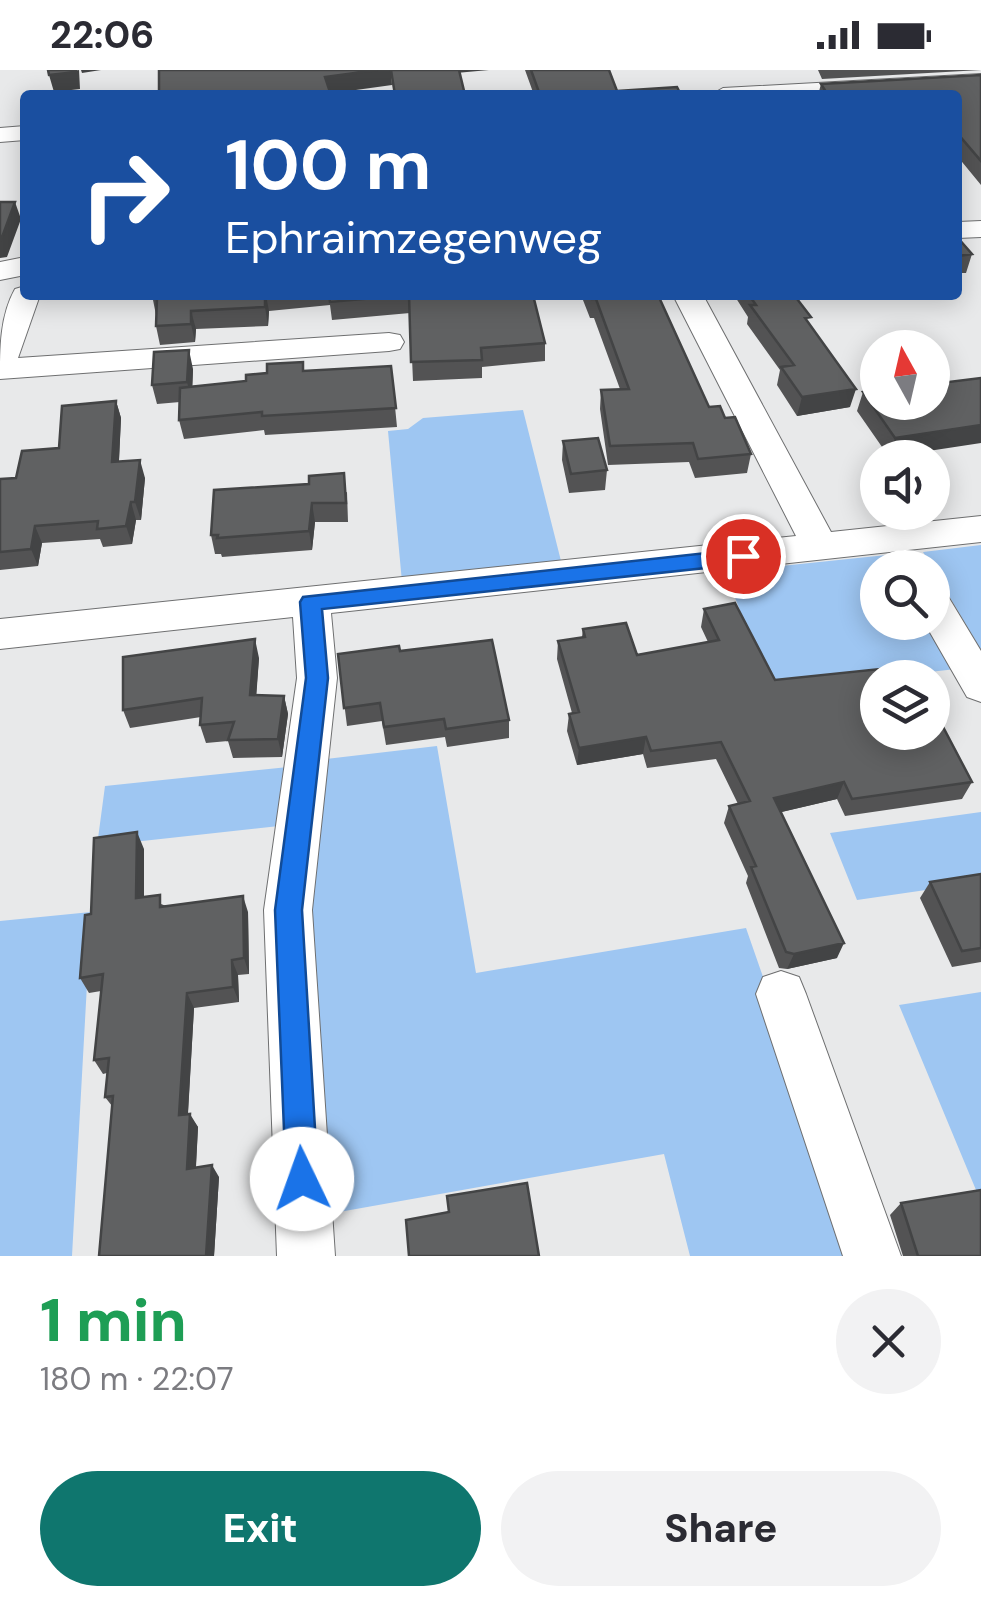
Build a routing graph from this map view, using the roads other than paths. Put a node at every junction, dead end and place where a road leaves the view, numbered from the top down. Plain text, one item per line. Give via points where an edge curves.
1 (981, 81) edge
2 (816, 90) edge
3 (20, 269) edge
4 (691, 300) edge
5 (389, 342) dead end
6 (0, 367) edge
7 (981, 529) edge
8 (821, 548) junction
9 (916, 550) edge
10 (860, 551) edge
11 (311, 602) junction
12 (950, 633) edge
13 (0, 634) edge
14 (981, 686) edge
15 (781, 994) dead end
16 (306, 1256) edge
17 (872, 1256) edge

1 - 2 street
3 - 6 street
4 - 8 street
5 - 6 street
7 - 9 street
8 - 10 street
8 - 11 street
11 - 13 street
11 - 16 street via 317,678 288,910
12 - 14 street
15 - 17 street

